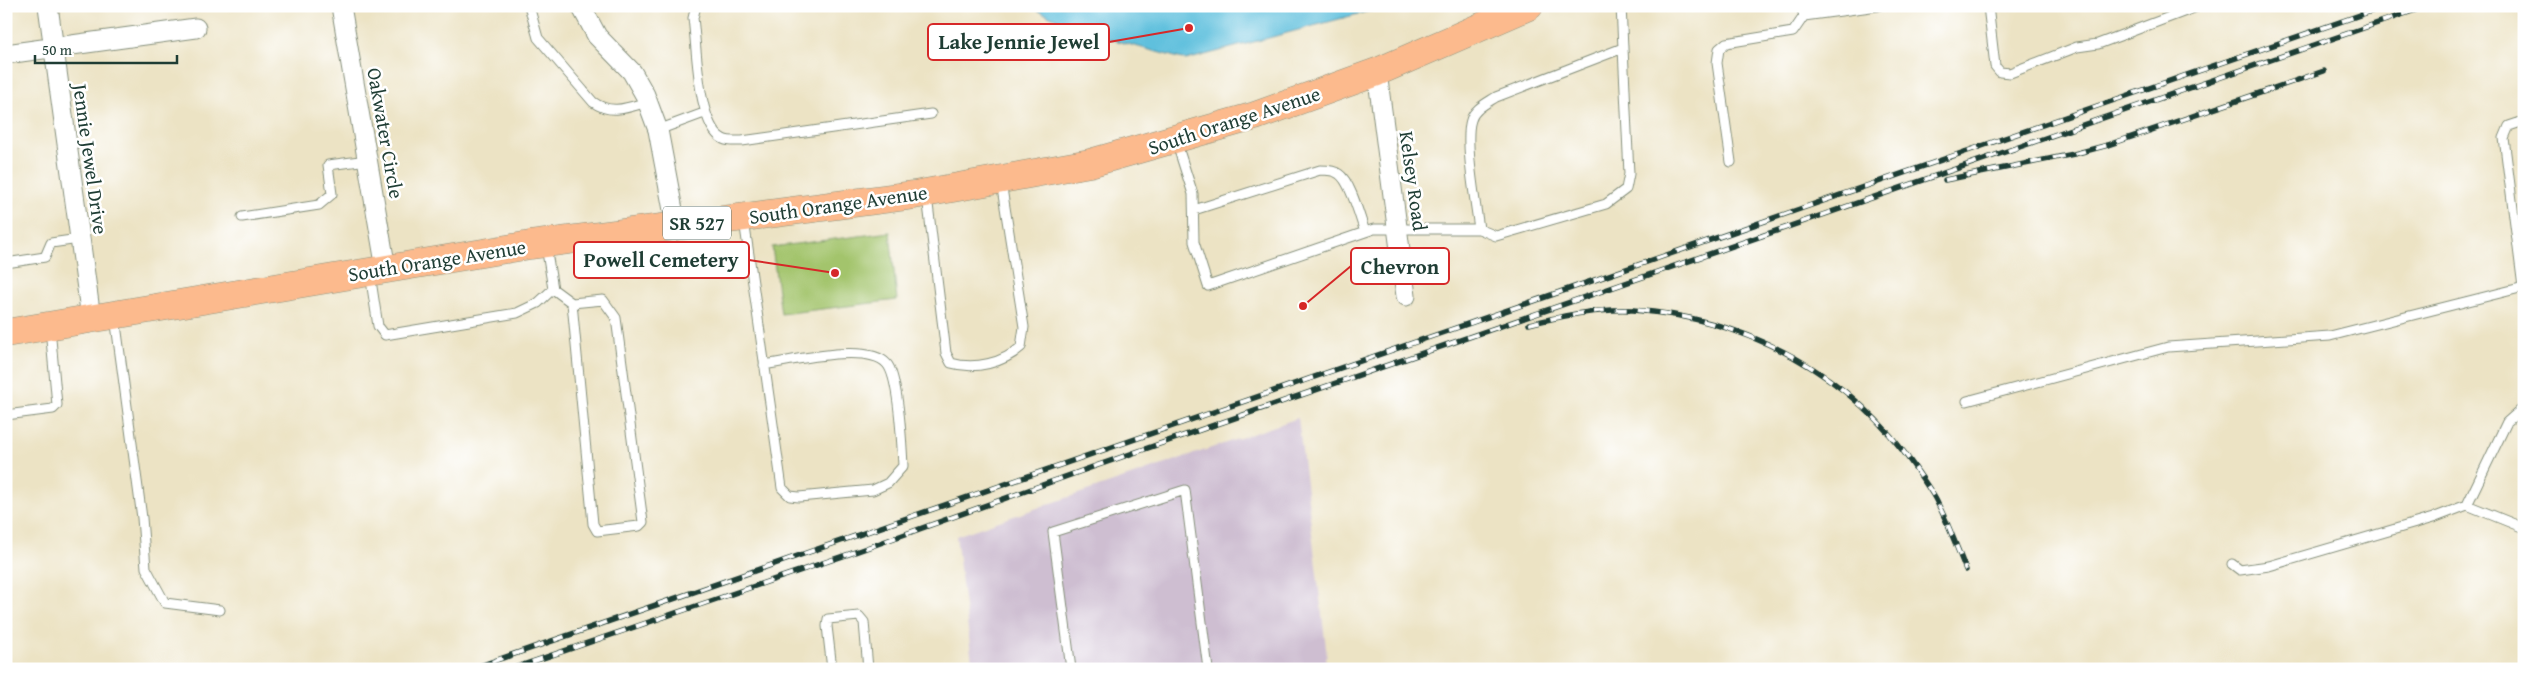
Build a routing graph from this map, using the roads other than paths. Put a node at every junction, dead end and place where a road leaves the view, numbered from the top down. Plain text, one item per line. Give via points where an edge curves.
1 (48, 6) edge
2 (343, 6) edge
3 (529, 6) edge
4 (581, 6) edge
5 (696, 6) edge
6 (1529, 6) edge
7 (1621, 6) edge
8 (1801, 6) edge
9 (1878, 6) edge
10 (1988, 6) edge
11 (2199, 6) edge
12 (1804, 16) junction
13 (196, 28) dead end
14 (53, 48) junction
15 (1623, 48) junction
16 (6, 54) edge
17 (1377, 72) junction
18 (647, 102) junction
19 (704, 112) junction
20 (931, 114) dead end
21 (2524, 121) edge
22 (658, 130) junction
23 (1176, 140) junction
24 (368, 160) junction
25 (1730, 162) dead end
26 (1001, 180) junction
27 (927, 193) junction
28 (1194, 210) junction
29 (744, 217) junction
30 (242, 218) dead end
31 (676, 226) junction
32 (1398, 228) junction
33 (1479, 229) junction
34 (1365, 232) junction
35 (80, 239) junction
36 (545, 243) junction
37 (6, 263) edge
38 (378, 270) junction
39 (2524, 287) edge
40 (554, 289) junction
41 (1406, 296) dead end
42 (572, 303) junction
43 (103, 316) junction
44 (50, 325) junction
45 (6, 333) edge
46 (764, 365) junction
47 (1967, 401) dead end
48 (2524, 407) edge
49 (6, 415) edge
50 (2467, 505) junction
51 (2524, 528) edge
52 (2232, 564) dead end
53 (220, 610) dead end
54 (832, 669) edge
55 (868, 669) edge
56 (1071, 669) edge
57 (1208, 669) edge

1 - 14 street, Jennie Jewel Drive
2 - 24 street, Oakwater Circle
3 - 18 lane via 538,38 593,102 603,109 614,110
4 - 18 street via 597,36 632,72
5 - 19 lane via 693,18
6 - 17 main road, South Orange Avenue / SR 527
7 - 15 lane
8 - 12 lane
9 - 12 lane
10 - 11 lane via 1995,66 2000,72 2010,73
12 - 25 lane via 1793,32 1726,44 1719,49 1717,64
13 - 14 street
14 - 16 street
14 - 35 street, Jennie Jewel Drive
15 - 33 lane via 1496,97 1480,107 1471,119 1469,139
15 - 33 lane via 1626,188 1606,204 1533,226 1496,236
17 - 23 main road, South Orange Avenue / SR 527 via 1255,116
17 - 32 street, Kelsey Road
18 - 22 street
19 - 20 lane via 715,132 729,141
19 - 22 lane
21 - 39 lane via 2509,126 2504,138
22 - 31 street
23 - 26 main road, South Orange Avenue / SR 527 via 1090,163
23 - 28 lane via 1194,194
24 - 30 lane via 328,165 332,194 320,205
24 - 38 street, Oakwater Circle
26 - 27 main road, South Orange Avenue / SR 527
26 - 27 lane via 1024,327 1021,347 1010,358 987,364 963,366 951,363 946,353
27 - 29 main road, South Orange Avenue / SR 527
28 - 34 lane via 1320,170 1329,171 1338,173 1345,180
28 - 34 lane via 1194,242 1208,286
29 - 31 main road, South Orange Avenue / SR 527
29 - 46 lane
31 - 36 main road, South Orange Avenue / SR 527
32 - 33 lane
32 - 34 lane
32 - 41 street, Kelsey Road
35 - 37 lane via 51,243 45,257
35 - 43 street, Jennie Jewel Drive
36 - 38 main road, South Orange Avenue / SR 527
36 - 40 lane
38 - 40 lane via 378,326 385,335 517,313 538,303
38 - 43 main road, South Orange Avenue / SR 527
39 - 47 lane via 2330,336 2168,347
40 - 42 lane
42 - 42 lane via 603,300 616,318 643,522 639,526 597,531 593,524
43 - 44 main road, South Orange Avenue / SR 527
43 - 53 lane via 142,518 146,568 165,603
44 - 45 main road, South Orange Avenue / SR 527
44 - 49 lane via 57,406
46 - 46 lane via 782,488 790,496 873,490 888,483 903,466 893,375 887,364 873,355 846,354
48 - 50 lane via 2506,422
50 - 51 lane
50 - 52 lane via 2269,566 2240,570
54 - 55 lane via 828,619 859,616 864,622
56 - 57 lane via 1053,532 1185,490

